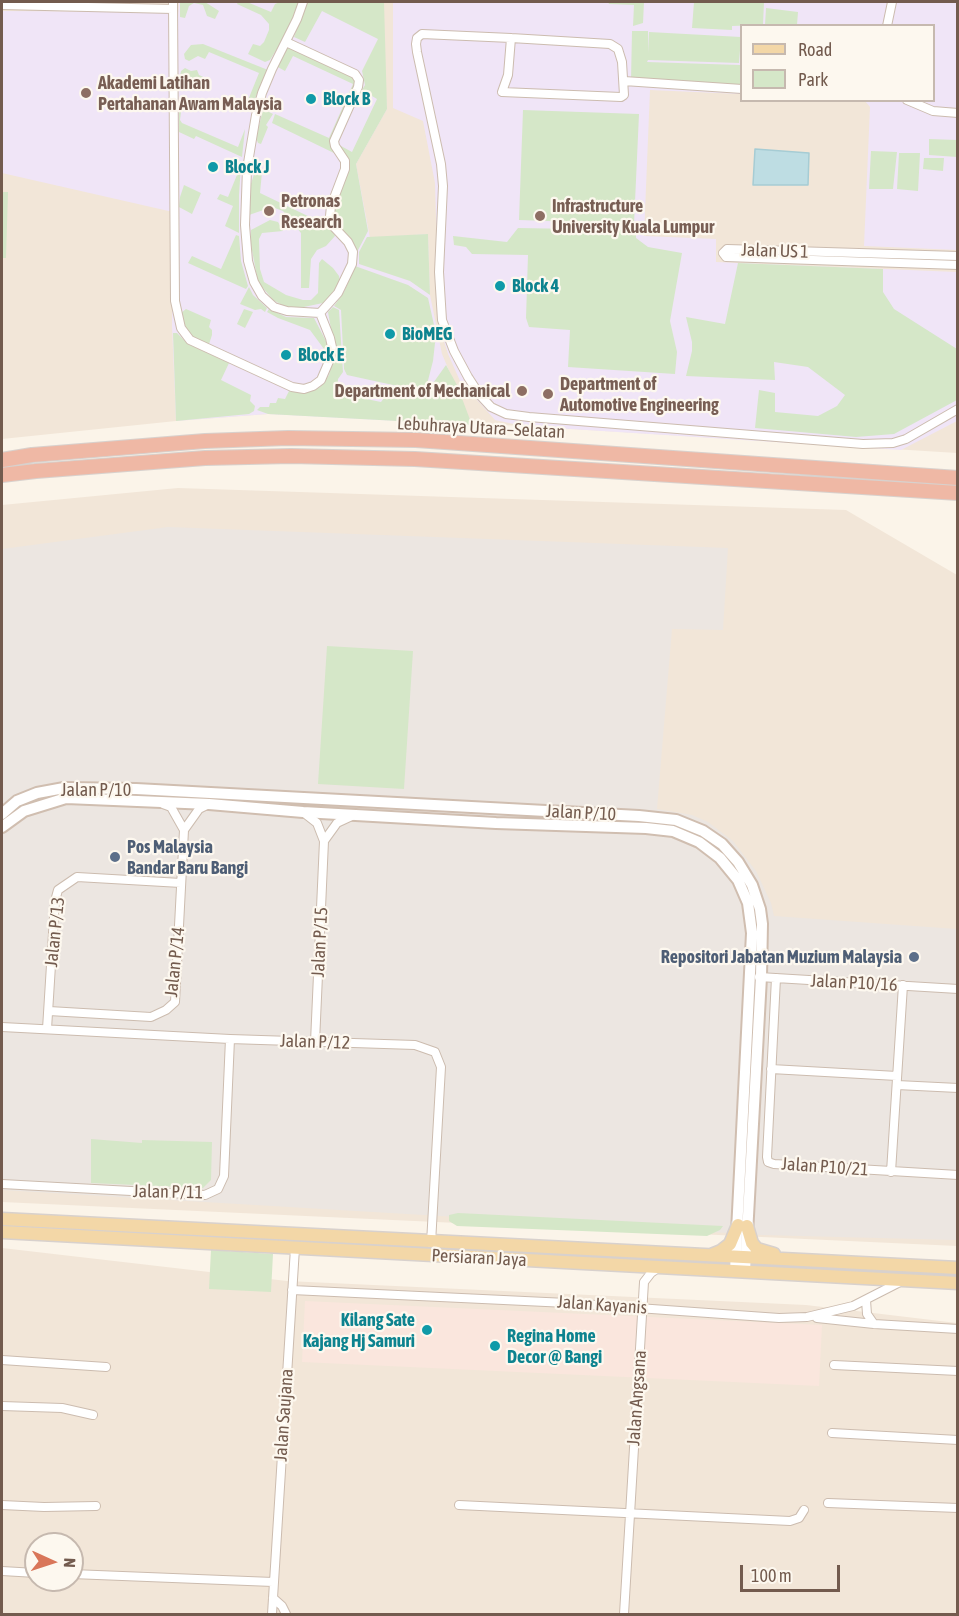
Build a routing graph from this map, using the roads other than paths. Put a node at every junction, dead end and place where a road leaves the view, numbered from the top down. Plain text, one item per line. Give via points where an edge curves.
1 (303, 2) edge
2 (892, 2) edge
3 (2, 4) edge
4 (173, 5) edge
5 (887, 24) edge
6 (511, 38) junction
7 (286, 42) junction
8 (624, 81) junction
9 (740, 89) edge
10 (911, 102) edge
11 (957, 113) edge
12 (957, 256) edge
13 (957, 265) edge
14 (320, 313) junction
15 (957, 409) edge
16 (2, 460) edge
17 (2, 476) edge
18 (957, 477) edge
19 (957, 493) edge
20 (158, 802) junction
21 (209, 804) junction
22 (303, 812) junction
23 (2, 814) edge
24 (356, 814) junction
25 (2, 827) edge
26 (184, 830) junction
27 (324, 841) junction
28 (181, 883) junction
29 (756, 977) junction
30 (776, 978) junction
31 (903, 986) junction
32 (957, 989) edge
33 (49, 1011) junction
34 (2, 1027) edge
35 (47, 1029) junction
36 (230, 1039) junction
37 (315, 1042) junction
38 (771, 1069) junction
39 (897, 1076) junction
40 (897, 1085) junction
41 (957, 1088) edge
42 (891, 1172) junction
43 (957, 1175) edge
44 (2, 1185) edge
45 (2, 1219) edge
46 (743, 1225) junction
47 (2, 1232) edge
48 (431, 1243) junction
49 (295, 1248) junction
50 (701, 1256) junction
51 (835, 1262) junction
52 (740, 1264) junction
53 (626, 1265) junction
54 (662, 1267) junction
55 (957, 1268) edge
56 (904, 1280) junction
57 (644, 1282) junction
58 (957, 1283) edge
59 (292, 1290) junction
60 (866, 1300) junction
61 (642, 1308) junction
62 (807, 1317) junction
63 (874, 1324) junction
64 (957, 1329) edge
65 (2, 1360) edge
66 (834, 1365) dead end
67 (106, 1367) dead end
68 (957, 1371) edge
69 (2, 1406) edge
70 (93, 1415) dead end
71 (832, 1433) dead end
72 (957, 1440) edge
73 (630, 1500) junction
74 (828, 1503) dead end
75 (459, 1504) dead end
76 (2, 1505) edge
77 (96, 1506) dead end
78 (957, 1508) edge
79 (804, 1510) dead end
80 (619, 1514) junction
81 (630, 1514) junction
82 (641, 1515) junction
83 (629, 1528) junction
84 (2, 1571) edge
85 (24, 1572) edge
86 (84, 1574) edge
87 (273, 1582) junction
88 (273, 1598) junction
89 (272, 1614) edge
90 (286, 1614) edge
91 (624, 1614) edge

1 - 7 street
2 - 5 street
3 - 4 street
4 - 14 street via 175,301 181,328 190,340 304,389 321,380 330,359 332,347
6 - 8 street via 610,44 618,49
6 - 8 street via 508,75 502,92 621,97
6 - 15 street via 422,34 416,44 441,164 442,320 454,351 491,407 529,417 863,444 906,439
7 - 14 street via 262,93 250,142 245,198 248,261 262,296 274,306
7 - 14 street via 355,74 359,80 333,141 345,161 345,169 330,216 332,225 353,252 352,264 338,293
8 - 9 street
10 - 11 street via 925,109
12 - 13 street, Jalan US 1 via 727,249 723,253 726,257
16 - 18 highway, Lebuhraya Utara–Selatan via 205,441 416,440
17 - 19 highway, Lebuhraya Utara–Selatan via 205,458 336,457
20 - 21 street, Jalan P/10
20 - 25 street, Jalan P/10 via 66,798 24,811
20 - 26 street via 171,807
21 - 22 street, Jalan P/10
21 - 26 street via 199,809
22 - 24 street, Jalan P/10
22 - 27 street via 317,824
23 - 29 street, Jalan P/10 via 17,801 64,788 676,820 722,844 752,885 762,924
24 - 27 street via 337,824
24 - 29 street, Jalan P/10 via 673,831 699,842 720,858 738,880 748,903
26 - 28 street, Jalan P/14
27 - 37 street, Jalan P/15
28 - 33 street, Jalan P/13 via 77,877 58,890
28 - 33 street, Jalan P/14 via 175,1002 151,1017
29 - 30 street, Jalan P10/16
29 - 46 street, Jalan P/10
30 - 31 street, Jalan P10/16
30 - 38 street, Jalan P10/21
31 - 32 street, Jalan P10/16
31 - 39 street
33 - 35 street, Jalan P/13
34 - 35 street, Jalan P/12
35 - 36 street, Jalan P/12
36 - 37 street, Jalan P/12
36 - 44 street, Jalan P/11 via 224,1176 218,1189 205,1195
37 - 48 street, Jalan P/12 via 415,1045 435,1052 441,1067
38 - 39 street
38 - 42 street, Jalan P10/21 via 768,1162
39 - 40 street
40 - 41 street
40 - 42 street
42 - 43 street, Jalan P10/21
45 - 48 main road, Persiaran Jaya
46 - 50 main road via 726,1248
46 - 51 main road via 752,1243 765,1253
46 - 52 street, Jalan P/10
47 - 49 main road, Persiaran Jaya
48 - 50 main road, Persiaran Jaya
49 - 53 main road, Persiaran Jaya
49 - 59 street, Jalan Saujana
50 - 52 main road, Persiaran Jaya
51 - 52 main road, Persiaran Jaya
51 - 55 main road, Persiaran Jaya
52 - 54 main road, Persiaran Jaya
52 - 56 main road, Persiaran Jaya
53 - 54 main road, Persiaran Jaya
53 - 57 street
54 - 57 street via 651,1272
56 - 58 main road, Persiaran Jaya
56 - 60 street, Jalan Kayanis
57 - 61 street, Jalan Angsana
59 - 61 street, Jalan Kayanis
59 - 87 street, Jalan Saujana
60 - 62 street, Jalan Kayanis
60 - 63 street via 867,1314
61 - 62 street, Jalan Kayanis
61 - 73 street, Jalan Angsana
62 - 63 street
63 - 64 street
65 - 67 street
66 - 68 street
69 - 70 street via 62,1408
71 - 72 street
73 - 80 street
73 - 81 street, Jalan Angsana
73 - 82 street
74 - 78 street
75 - 80 street
76 - 77 street
79 - 82 street via 799,1518 790,1521
80 - 81 street
80 - 83 street
81 - 82 street
81 - 83 street, Jalan Angsana
82 - 83 street
83 - 91 street, Jalan Angsana
84 - 85 street
86 - 87 street
87 - 88 street, Jalan Saujana
88 - 89 street, Jalan Saujana
88 - 90 street

